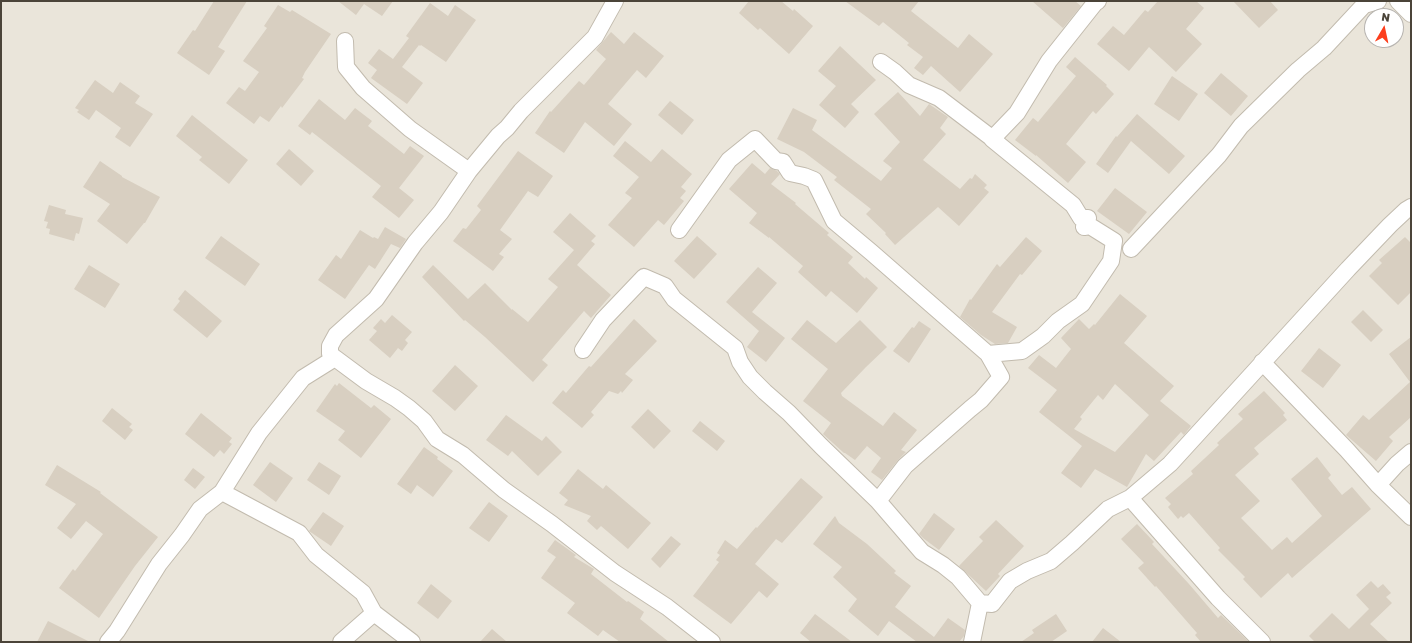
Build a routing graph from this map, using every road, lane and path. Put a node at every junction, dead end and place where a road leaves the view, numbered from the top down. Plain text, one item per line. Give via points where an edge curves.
1 (615, 1) edge
2 (1378, 1) edge
3 (1398, 1) edge
4 (1096, 2) edge
5 (1411, 14) edge
6 (345, 41) dead end
7 (881, 62) dead end
8 (992, 139) junction
9 (469, 171) junction
10 (1411, 207) edge
11 (679, 230) dead end
12 (1131, 249) dead end
13 (583, 350) dead end
14 (988, 354) junction
15 (335, 358) junction
16 (1262, 362) junction
17 (1411, 452) edge
18 (1378, 485) junction
19 (222, 492) junction
20 (1130, 498) junction
21 (878, 501) junction
22 (1411, 517) edge
23 (980, 603) junction
24 (374, 613) junction
25 (1258, 641) edge
26 (108, 642) edge
27 (341, 642) edge
28 (412, 642) edge
29 (712, 642) edge
30 (972, 642) edge

1 - 9 street via 595,37 521,111
2 - 12 street via 1364,5 1324,48 1241,126 1219,155
3 - 5 street
4 - 8 street via 1049,61 1018,113
6 - 9 street via 346,67 363,88 410,129
7 - 8 street via 909,85 939,98 997,142
8 - 14 street via 1073,205 1081,218 1088,218 1084,226 1090,226 1114,241 1111,261 1082,304 1022,351
9 - 15 street via 376,299 336,335 330,346 330,354
10 - 16 street via 1390,225
11 - 14 street via 729,160 755,139 776,161 783,162 790,173 814,180 834,221
13 - 21 street via 603,320 644,278 665,286 674,299 735,348 750,377
14 - 21 street via 1001,378 981,400 909,461
15 - 19 street via 303,378 258,433
15 - 29 street via 366,381 396,398 424,422 437,439 463,455 504,490
16 - 18 street
16 - 20 street via 1170,464
17 - 18 street
18 - 22 street
19 - 24 street via 299,533 316,555 363,593
19 - 26 street via 200,509 159,564
20 - 23 street via 1108,509 1051,561 1010,581 992,604
20 - 25 street
21 - 23 street via 922,552 958,577
23 - 30 street
24 - 27 street
24 - 28 street

